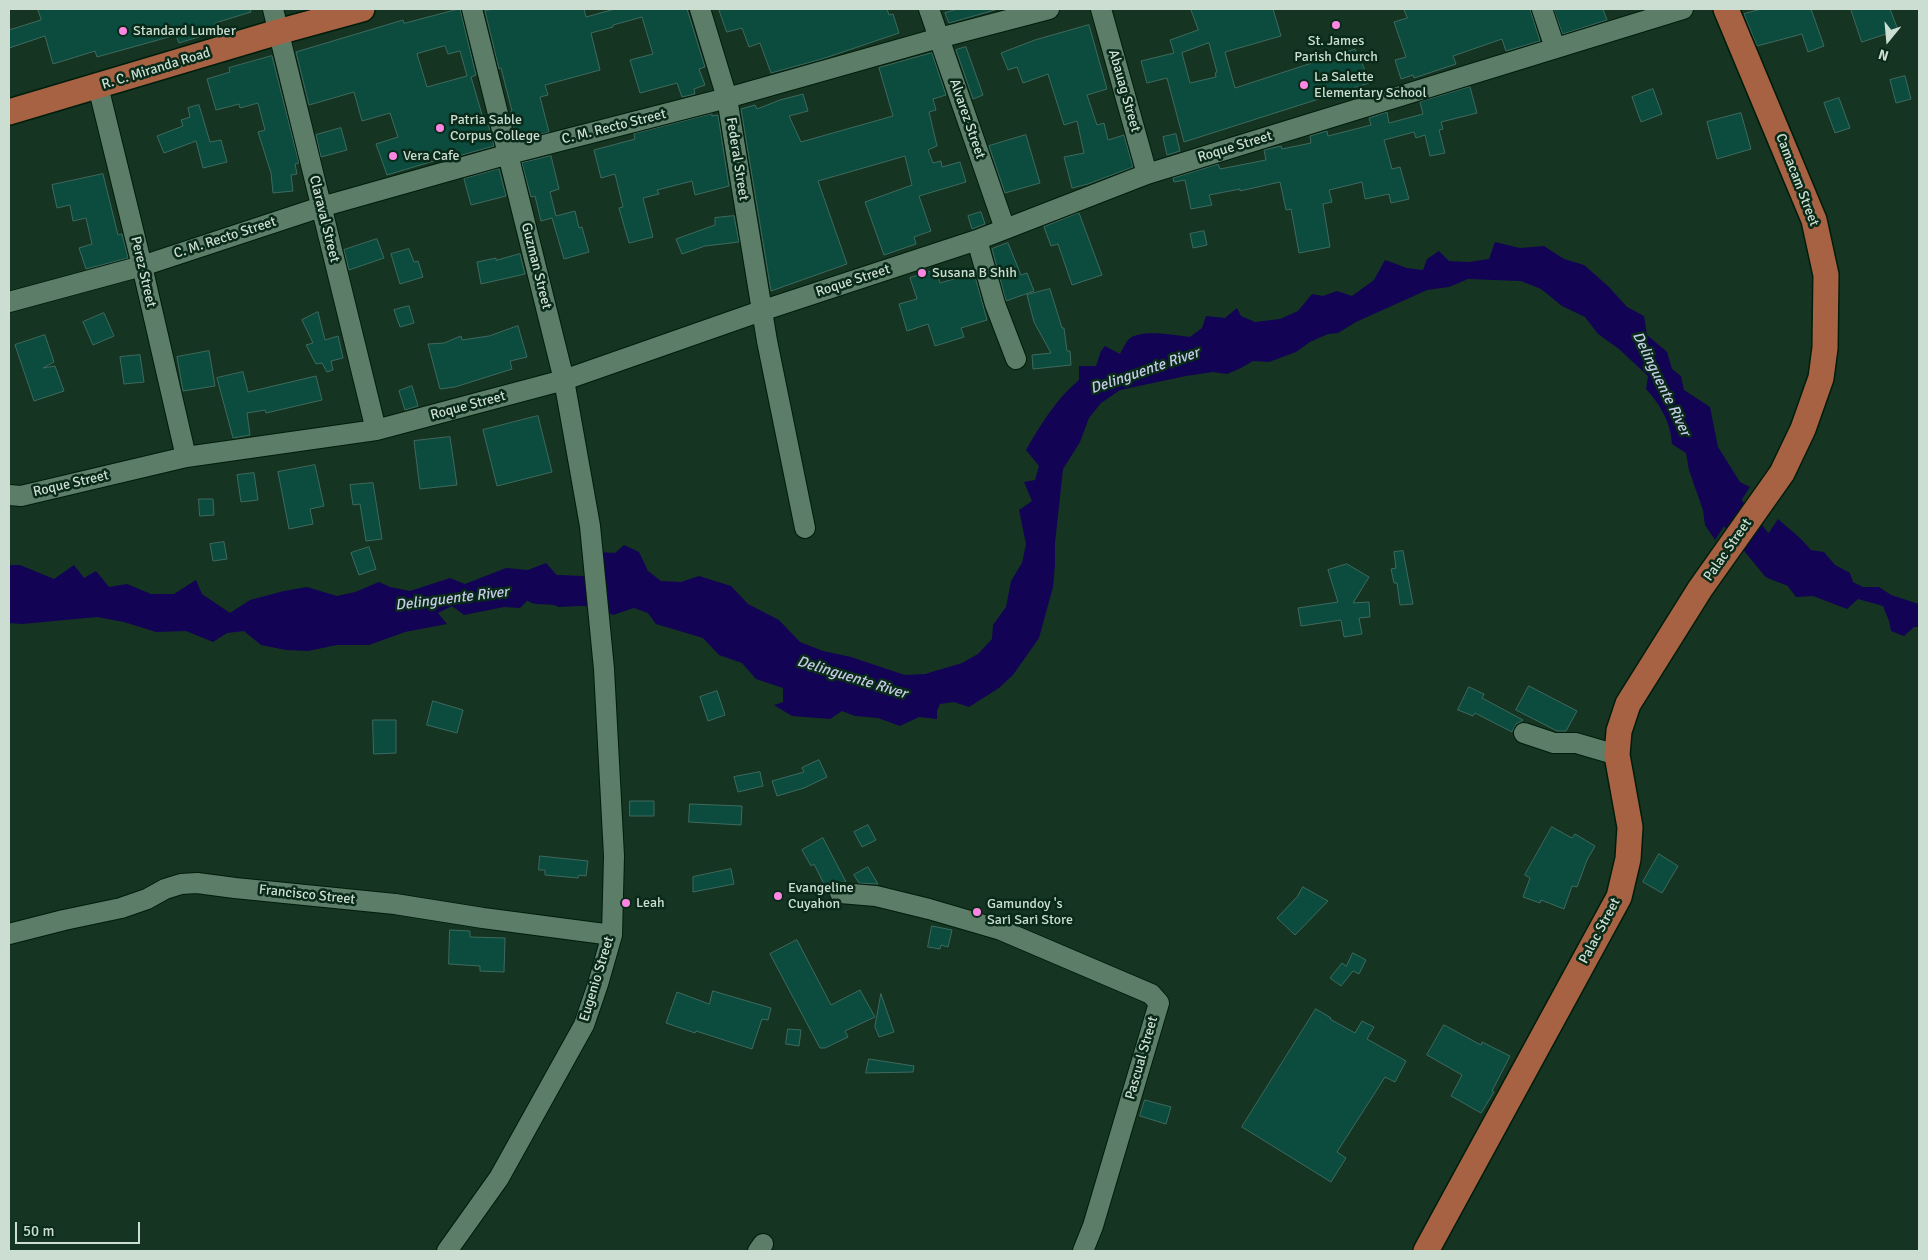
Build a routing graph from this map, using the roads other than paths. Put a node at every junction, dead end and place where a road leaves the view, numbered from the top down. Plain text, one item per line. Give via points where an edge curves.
1 (362, 9) edge
2 (472, 9) edge
3 (700, 9) edge
4 (929, 9) edge
5 (1049, 9) edge
6 (1100, 9) edge
7 (1542, 9) edge
8 (1683, 9) edge
9 (1726, 9) edge
10 (276, 20) edge
11 (939, 38) junction
12 (1556, 48) junction
13 (98, 86) junction
14 (727, 98) junction
15 (9, 112) edge
16 (509, 154) junction
17 (1148, 174) junction
18 (321, 207) junction
19 (1005, 229) junction
20 (977, 240) junction
21 (142, 266) junction
22 (9, 302) edge
23 (761, 311) junction
24 (1016, 358) dead end
25 (564, 380) junction
26 (376, 430) junction
27 (186, 457) junction
28 (1782, 473) joint
29 (9, 495) edge
30 (590, 526) joint
31 (805, 528) dead end
32 (1524, 732) dead end
33 (1617, 755) junction
34 (840, 893) dead end
35 (9, 934) edge
36 (612, 935) junction
37 (447, 1251) edge
38 (1082, 1251) edge
39 (1426, 1251) edge

1 - 10 main road, R. C. Miranda Road
2 - 16 street, Guzman Street
3 - 14 street, Federal Street
4 - 11 street, Alvarez Street
5 - 11 street, C. M. Recto Street
6 - 17 street, Abauag Street
7 - 12 street
8 - 12 street, Roque Street
9 - 28 main road, Camacam Street via 1814,220 1826,275 1825,348 1821,378 1803,429
10 - 13 main road, R. C. Miranda Road
10 - 18 street, Claraval Street
11 - 14 street, C. M. Recto Street
11 - 19 street, Alvarez Street
12 - 17 street, Roque Street
13 - 15 main road, R. C. Miranda Road
13 - 21 street, Perez Street
14 - 16 street, C. M. Recto Street
14 - 23 street, Federal Street
16 - 18 street, C. M. Recto Street
16 - 25 street, Guzman Street
17 - 19 street, Roque Street
18 - 21 street, C. M. Recto Street
18 - 26 street, Claraval Street
19 - 20 street, Roque Street
20 - 23 street, Roque Street
20 - 24 street via 995,304
21 - 22 street, C. M. Recto Street
21 - 27 street, Perez Street
23 - 25 street, Roque Street
23 - 31 street, Federal Street
25 - 26 street, Roque Street
25 - 30 street, Guzman Street
26 - 27 street, Roque Street
27 - 29 street, Roque Street via 21,496
28 - 33 main road, Palac Street via 1700,589 1628,704 1619,731
30 - 36 street, Eugenio Street via 604,669 614,856
32 - 33 street via 1554,743 1576,743
33 - 39 main road, Palac Street via 1630,826 1628,859 1619,897
34 - 38 street, Pascual Street via 876,896 1001,930 1151,994 1159,1003 1093,1226
35 - 36 street, Francisco Street via 121,908 180,884 197,883 395,904
36 - 37 street, Eugenio Street via 584,1025 499,1178

